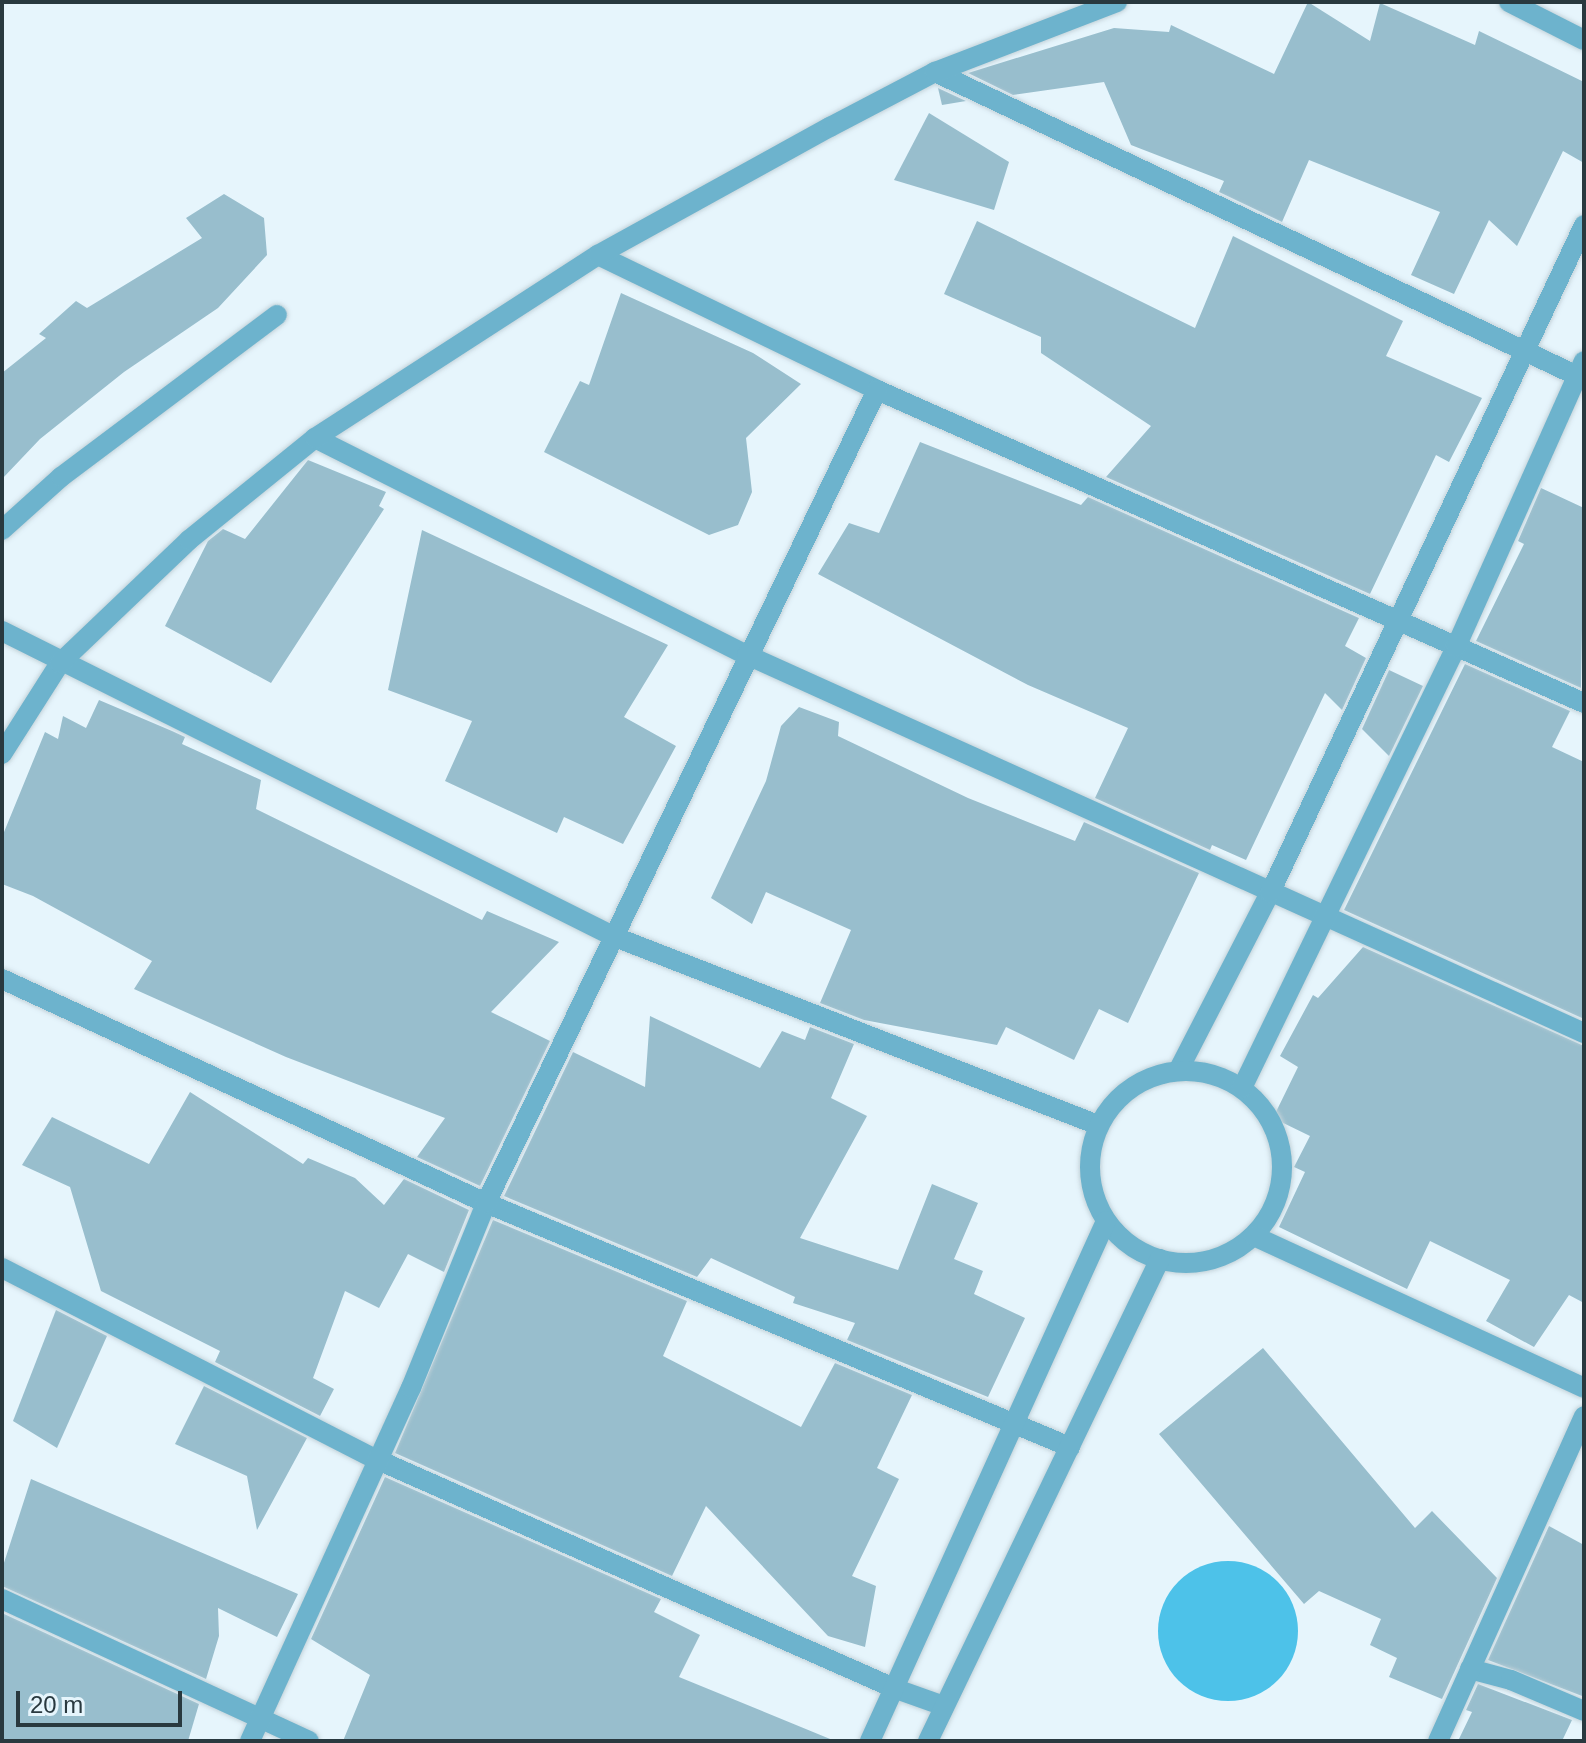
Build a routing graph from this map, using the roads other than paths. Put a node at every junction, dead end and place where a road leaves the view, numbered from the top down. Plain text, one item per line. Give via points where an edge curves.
1 (1117, 2) edge
2 (1509, 2) edge
3 (1584, 40) edge
4 (935, 72) junction
5 (1584, 225) edge
6 (598, 255) junction
7 (277, 315) dead end
8 (1523, 355) junction
9 (1582, 372) edge
10 (877, 390) junction
11 (315, 438) junction
12 (2, 530) edge
13 (1398, 624) junction
14 (2, 631) edge
15 (1456, 647) junction
16 (747, 655) junction
17 (60, 663) junction
18 (1584, 703) edge
19 (2, 754) edge
20 (1270, 893) junction
21 (1325, 918) junction
22 (615, 937) junction
23 (2, 979) edge
24 (1584, 1033) edge
25 (1178, 1071) junction
26 (1242, 1088) junction
27 (1098, 1125) junction
28 (486, 1203) junction
29 (1106, 1221) junction
30 (1254, 1236) junction
31 (1160, 1259) junction
32 (2, 1268) edge
33 (1584, 1388) edge
34 (1584, 1416) edge
35 (1015, 1426) junction
36 (1070, 1447) junction
37 (378, 1460) junction
38 (2, 1599) edge
39 (1470, 1669) junction
40 (896, 1689) junction
41 (944, 1706) junction
42 (1584, 1711) edge
43 (260, 1722) junction
44 (250, 1741) edge
45 (309, 1741) edge
46 (870, 1741) edge
47 (928, 1741) edge
48 (1438, 1741) edge

1 - 4 street
2 - 3 street
4 - 6 street
4 - 8 street
5 - 8 street
6 - 10 street
6 - 11 street
7 - 12 street via 61,477
8 - 9 street
8 - 13 street
9 - 15 street
10 - 13 street
10 - 16 street
11 - 16 street
11 - 17 street via 189,540
13 - 15 street
13 - 20 street
14 - 17 street
15 - 18 street
15 - 21 street
16 - 20 street
16 - 22 street
17 - 19 street
17 - 22 street
20 - 21 street
20 - 25 street
21 - 24 street
21 - 26 street
22 - 27 street
22 - 28 street
23 - 28 street
25 - 26 street via 1211,1074
25 - 27 street via 1145,1079 1117,1098
26 - 30 street via 1265,1112 1279,1142 1282,1176
27 - 29 street via 1089,1157 1092,1191
28 - 35 street
28 - 37 street
29 - 31 street via 1130,1245
29 - 35 street
30 - 31 street via 1226,1255 1194,1263
30 - 33 street
31 - 36 street
32 - 37 street
34 - 39 street
35 - 36 street
35 - 40 street
36 - 41 street
37 - 40 street
37 - 43 street
38 - 43 street
39 - 42 street
39 - 48 street
40 - 41 street
40 - 46 street
41 - 47 street
43 - 44 street
43 - 45 street

